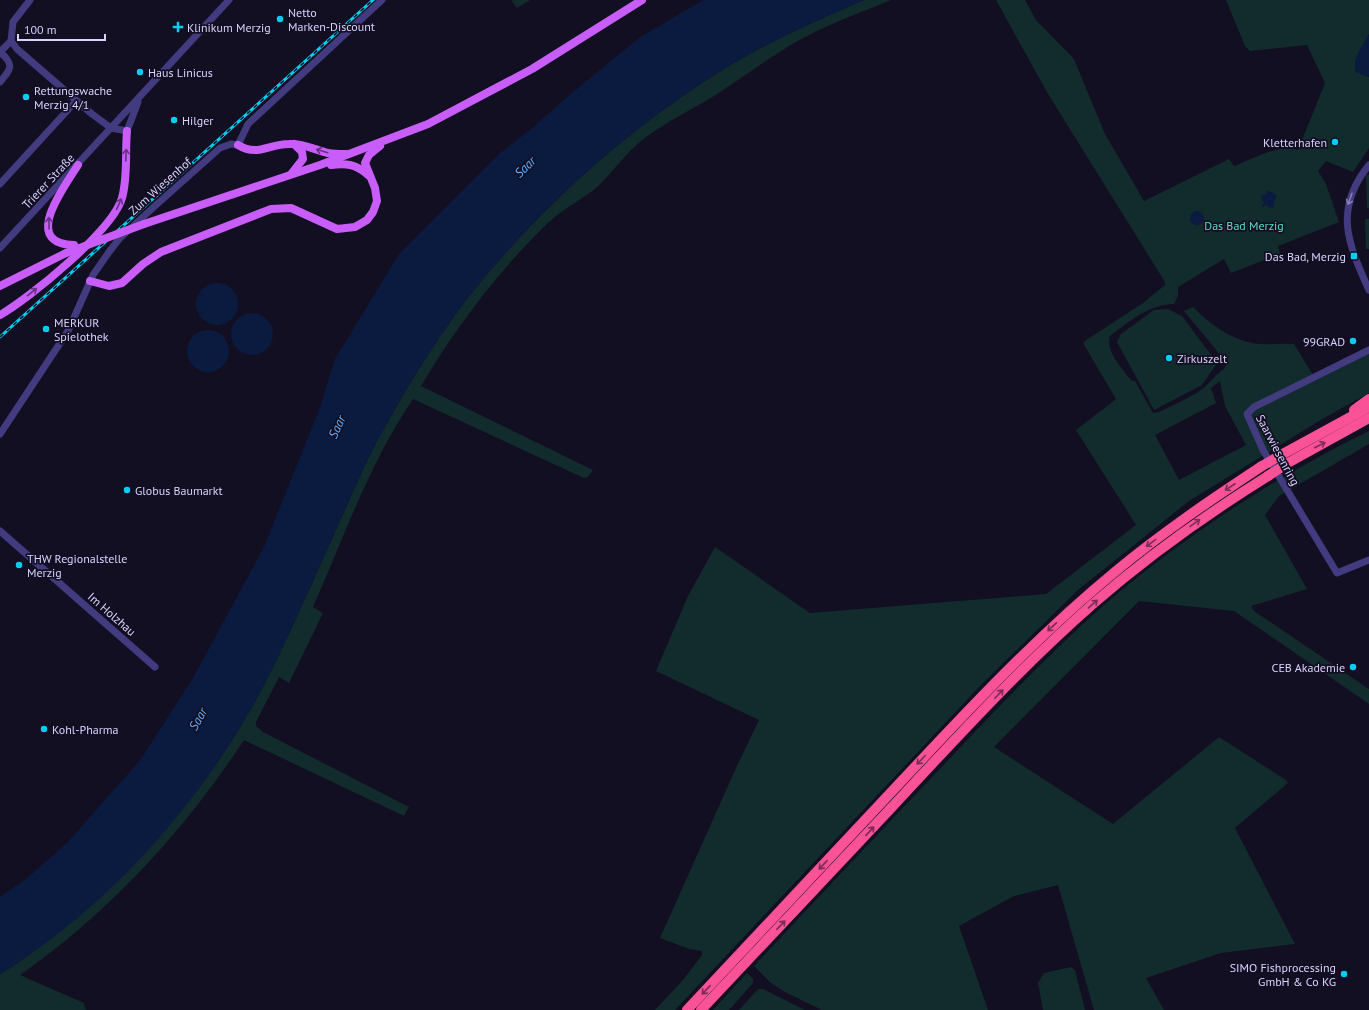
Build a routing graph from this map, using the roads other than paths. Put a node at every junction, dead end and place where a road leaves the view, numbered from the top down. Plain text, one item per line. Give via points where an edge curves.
1 (30, 0) edge
2 (230, 0) edge
3 (382, 0) edge
4 (642, 0) edge
5 (11, 41) junction
6 (0, 52) edge
7 (0, 82) edge
8 (145, 90) junction
9 (76, 101) junction
10 (111, 128) junction
11 (127, 131) junction
12 (386, 142) junction
13 (294, 144) junction
14 (238, 145) junction
15 (351, 154) junction
16 (78, 165) junction
17 (1369, 165) edge
18 (320, 166) junction
19 (291, 174) junction
20 (369, 176) junction
21 (0, 184) edge
22 (97, 240) junction
23 (0, 248) edge
24 (90, 281) junction
25 (0, 286) edge
26 (1368, 287) edge
27 (0, 315) edge
28 (1369, 350) edge
29 (1369, 399) edge
30 (1369, 407) edge
31 (1366, 420) edge
32 (1335, 425) junction
33 (0, 434) edge
34 (0, 531) edge
35 (1369, 560) edge
36 (155, 667) dead end
37 (968, 718) junction
38 (729, 973) junction
39 (687, 1010) edge
40 (701, 1010) edge

1 - 5 street via 13,22
2 - 8 street, Trierer Straße
3 - 14 street via 248,124
4 - 12 main road via 505,84 428,124
5 - 6 street
5 - 9 street
6 - 7 street via 10,63 10,67
8 - 10 street, Trierer Straße
8 - 11 street, Trierer Straße via 133,110
9 - 10 street
9 - 21 street
10 - 11 street
10 - 16 street, Trierer Straße
27 -> 11 main road via 50,277 99,233 116,212 124,189
12 - 15 main road
12 - 20 main road via 366,160
13 - 14 main road via 256,151
15 -> 13 main road via 326,153 305,145
13 - 19 main road via 302,152 303,159
14 - 24 street, Zum Wiesenhof via 231,144 220,148 119,238
15 - 18 main road
22 -> 16 main road, bridge via 74,245 63,244 53,237 48,227 54,205
16 - 23 street, Trierer Straße
17 -> 26 street via 1353,190 1348,203 1347,218 1354,256
18 - 19 main road
18 - 20 main road via 345,163 359,167
19 - 22 main road, bridge
20 - 24 main road via 375,188 376,201 373,212 355,227 337,228 291,208 271,209 161,252 122,283 109,286
22 - 25 main road, bridge
24 - 33 street, Zum Wiesenhof via 68,331
28 - 35 street, Saarwiesenring via 1254,407 1247,414 1264,450 1337,573
29 - 32 highway
30 - 32 highway
37 -> 31 highway, bridge via 1123,579 1189,528 1286,464
32 -> 37 highway, bridge via 1262,466 1182,519 1116,571 1030,648
34 - 36 street, Im Holzhau
37 - 38 highway
38 -> 39 highway
38 - 40 highway

